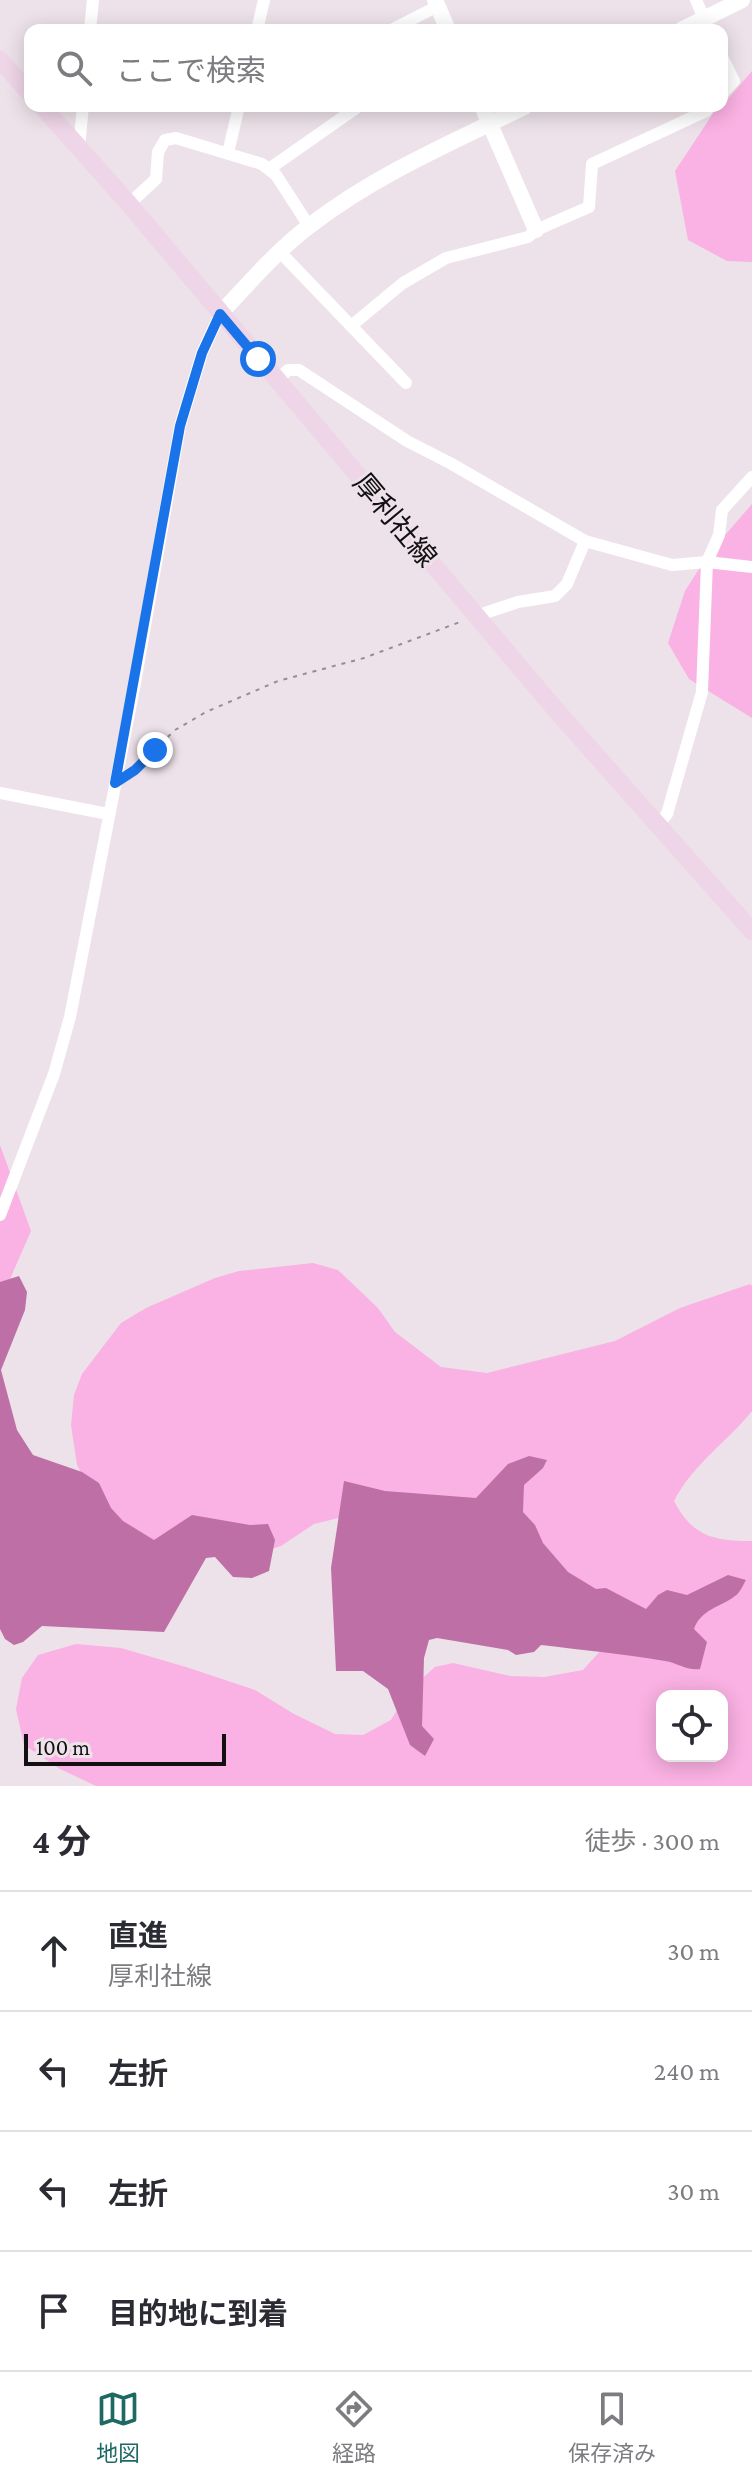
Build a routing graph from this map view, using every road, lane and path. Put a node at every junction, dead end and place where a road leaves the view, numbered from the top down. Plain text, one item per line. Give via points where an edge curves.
1 (93, 0) edge
2 (264, 0) edge
3 (696, 0) edge
4 (742, 0) edge
5 (437, 3) edge
6 (91, 24) edge
7 (258, 24) edge
8 (401, 24) edge
9 (446, 24) edge
10 (706, 24) edge
11 (728, 69) edge
12 (2, 70) edge
13 (24, 88) edge
14 (728, 88) edge
15 (47, 112) edge
16 (82, 112) edge
17 (238, 112) edge
18 (350, 112) edge
19 (485, 112) edge
20 (514, 112) edge
21 (704, 112) edge
22 (490, 124) junction
23 (79, 147) junction
24 (228, 153) junction
25 (269, 169) junction
26 (129, 204) junction
27 (309, 226) junction
28 (536, 230) junction
29 (280, 252) junction
30 (220, 314) junction
31 (351, 326) junction
32 (276, 381) junction
33 (406, 383) dead end
34 (752, 477) edge
35 (585, 541) junction
36 (707, 562) junction
37 (752, 567) edge
38 (476, 616) junction
39 (115, 783) junction
40 (0, 793) edge
41 (108, 814) junction
42 (658, 825) junction
43 (752, 931) edge
44 (0, 1215) edge

1 - 6 street
2 - 7 street
3 - 10 street
4 - 10 street
5 - 8 street
5 - 9 street
11 - 14 street via 734,81
12 - 13 main road
15 - 23 main road, 厚利社線
16 - 23 street
17 - 24 street
18 - 25 street
19 - 22 street
20 - 22 street
21 - 28 street via 592,164 589,207
22 - 27 street via 373,182
22 - 28 street
23 - 26 main road, 厚利社線
24 - 25 street
24 - 26 street via 176,138 165,140 158,152 156,179
25 - 27 street
26 - 30 main road, 厚利社線
27 - 29 street
28 - 31 street via 528,237 446,258 403,283
29 - 30 street
29 - 31 street
30 - 32 main road, 厚利社線
30 - 39 street via 180,426
31 - 33 street
32 - 35 street via 288,370 299,370 407,441
32 - 38 main road, 厚利社線
34 - 36 street via 722,510 719,535
35 - 36 street via 672,565
35 - 38 street via 567,584 555,596
36 - 37 street
36 - 42 street via 702,692 667,814
38 - 39 path via 364,658 278,681 206,712 175,730
38 - 42 main road, 厚利社線
39 - 41 street
40 - 41 street
41 - 44 street via 70,1017
42 - 43 main road, 厚利社線

